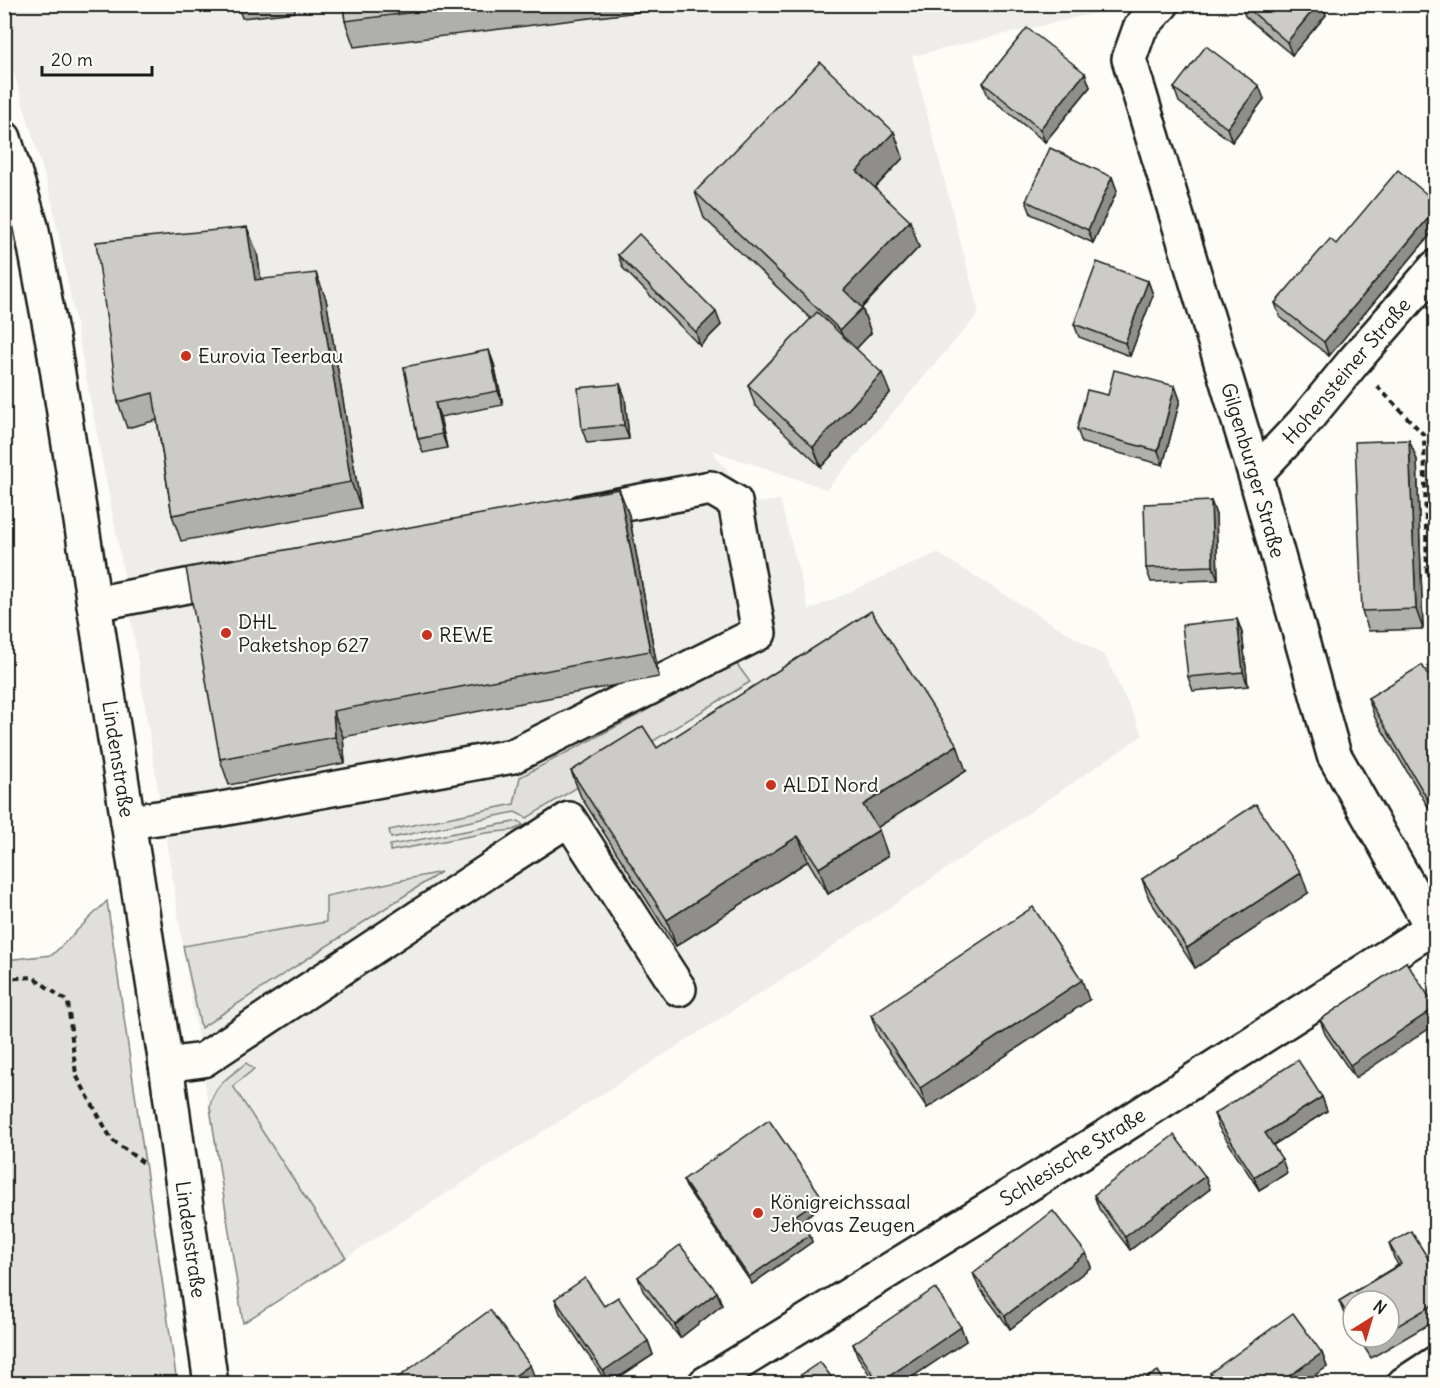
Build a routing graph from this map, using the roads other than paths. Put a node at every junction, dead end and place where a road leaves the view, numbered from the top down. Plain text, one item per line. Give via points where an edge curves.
1 (1162, 4) edge
2 (4, 138) edge
3 (1436, 267) edge
4 (1254, 474) junction
5 (548, 519) edge
6 (258, 573) edge
7 (94, 604) junction
8 (128, 822) junction
9 (1434, 929) edge
10 (679, 989) dead end
11 (166, 1065) junction
12 (1436, 1363) edge
13 (211, 1383) edge
14 (705, 1383) edge
15 (1404, 1383) edge

1 - 4 street, Gilgenburger Straße via 1140,28 1129,59
2 - 7 street, Lindenstraße via 36,249
3 - 4 street, Hohensteiner Straße via 1304,422
4 - 9 street, Gilgenburger Straße via 1334,755
5 - 8 street via 711,488 735,502 759,633 513,756 216,810
6 - 7 street
7 - 8 street, Lindenstraße
8 - 11 street, Lindenstraße
9 - 14 street, Schlesische Straße
10 - 11 street via 569,819 203,1060
11 - 13 street, Lindenstraße
12 - 15 street

